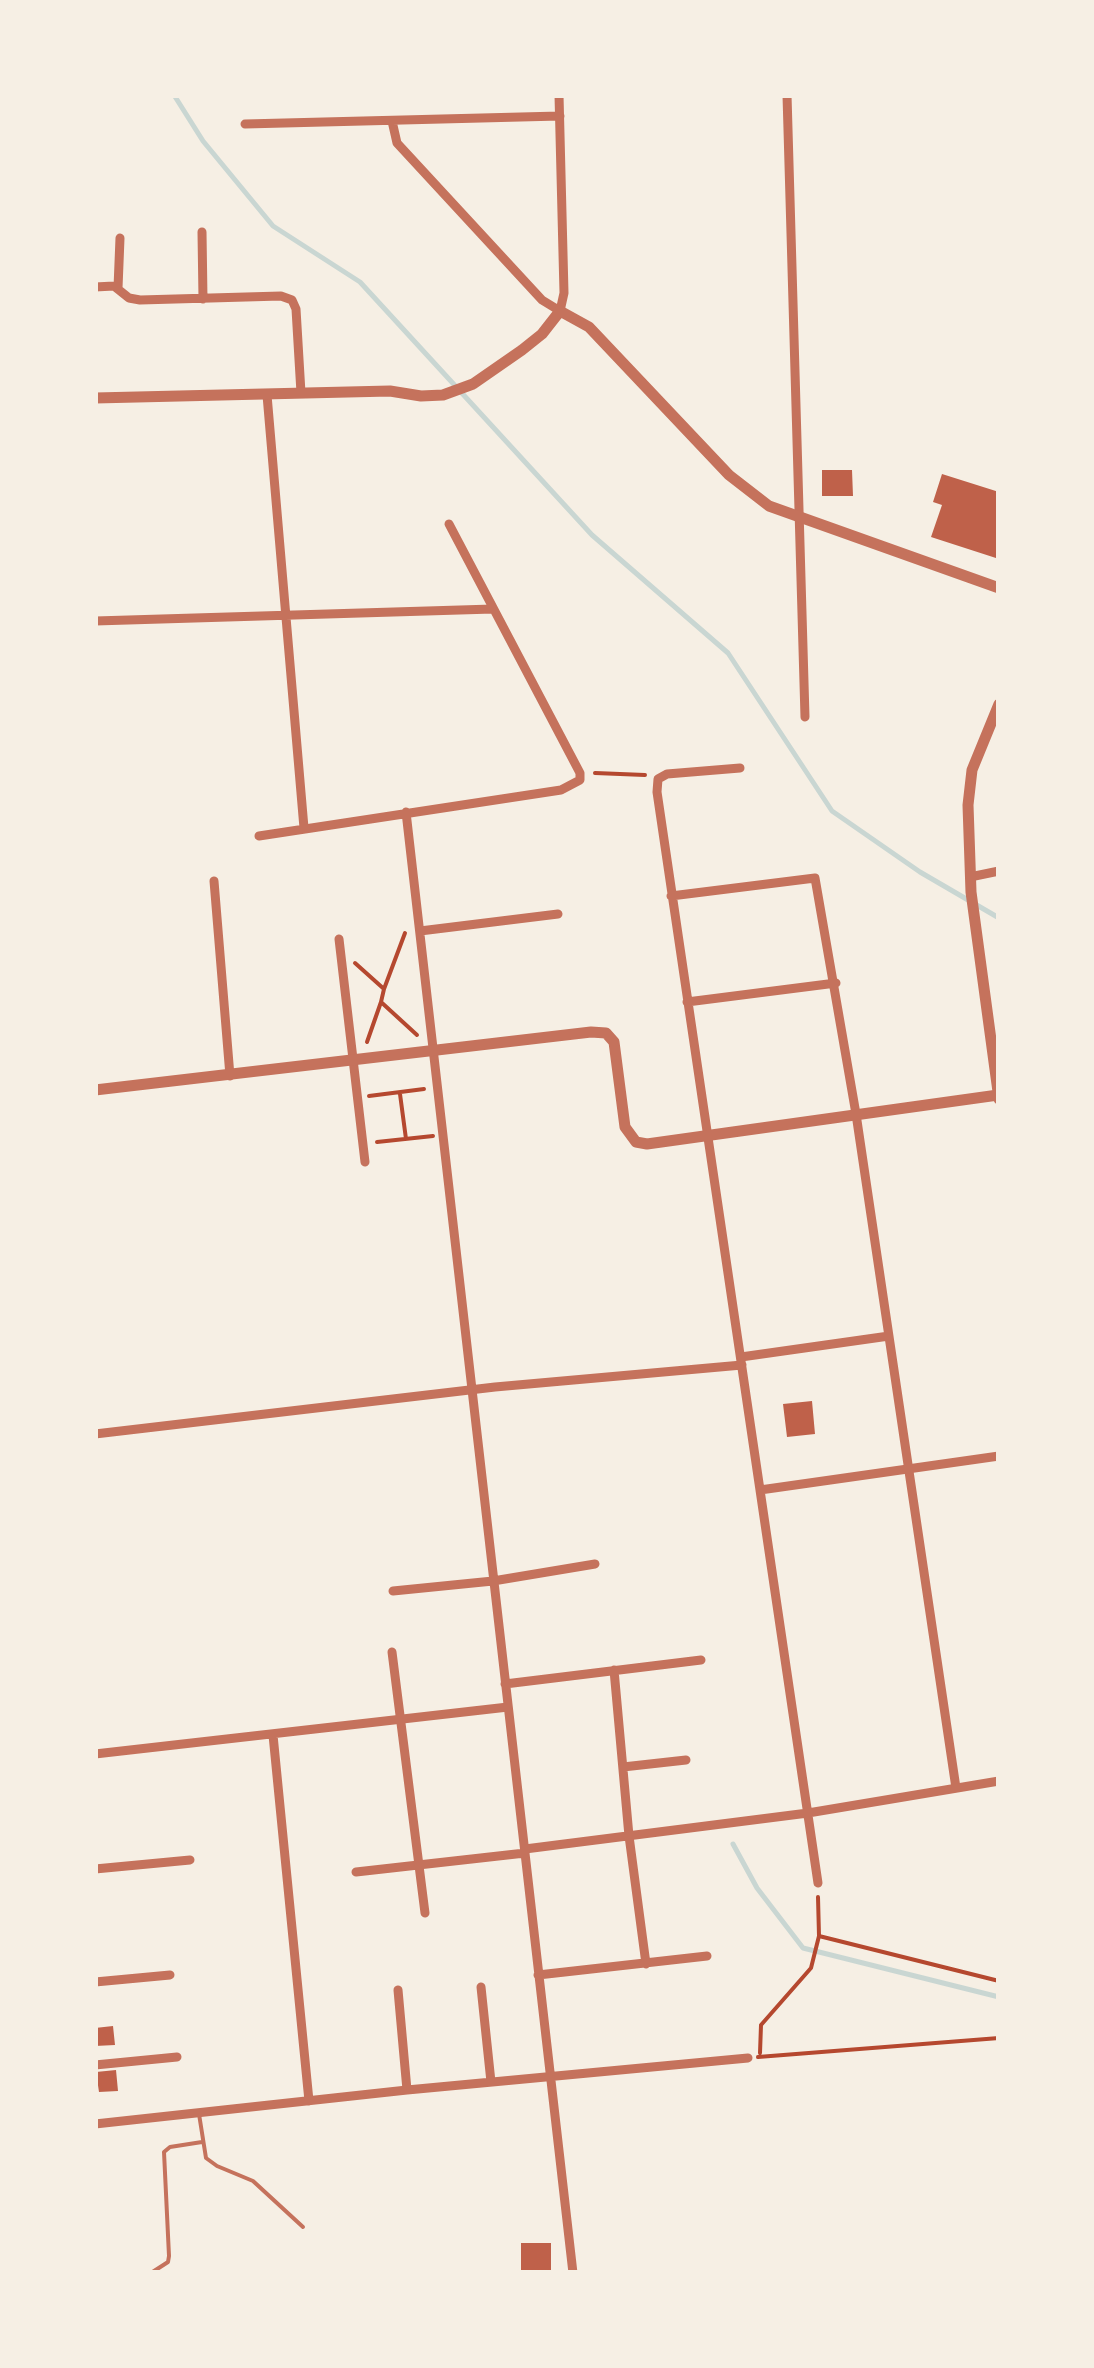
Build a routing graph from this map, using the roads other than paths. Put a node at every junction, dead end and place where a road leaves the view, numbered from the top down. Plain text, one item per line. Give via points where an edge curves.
1 (559, 95) edge
2 (787, 95) edge
3 (560, 116) junction
4 (392, 121) junction
5 (244, 124) dead end
6 (202, 232) dead end
7 (120, 238) dead end
8 (95, 287) edge
9 (118, 288) junction
10 (203, 299) junction
11 (560, 311) junction
12 (301, 393) junction
13 (267, 395) junction
14 (95, 398) edge
15 (799, 518) junction
16 (449, 524) dead end
17 (999, 588) edge
18 (493, 609) junction
19 (286, 616) junction
20 (95, 621) edge
21 (999, 704) edge
22 (805, 717) dead end
23 (740, 768) dead end
24 (406, 812) junction
25 (304, 828) junction
26 (259, 836) dead end
27 (999, 872) edge
28 (970, 876) junction
29 (214, 881) dead end
30 (671, 896) junction
31 (558, 914) dead end
32 (420, 930) junction
33 (340, 944) road end
34 (836, 983) junction
35 (687, 1002) junction
36 (434, 1052) junction
37 (352, 1062) junction
38 (230, 1076) junction
39 (95, 1090) edge
40 (999, 1097) edge
41 (856, 1114) junction
42 (708, 1136) junction
43 (365, 1162) dead end
44 (889, 1336) junction
45 (742, 1361) junction
46 (472, 1390) junction
47 (95, 1434) edge
48 (999, 1456) edge
49 (909, 1468) junction
50 (760, 1490) junction
51 (595, 1564) dead end
52 (492, 1580) junction
53 (393, 1591) dead end
54 (392, 1652) dead end
55 (702, 1660) dead end
56 (614, 1670) junction
57 (505, 1684) junction
58 (508, 1707) junction
59 (402, 1718) junction
60 (273, 1735) junction
61 (95, 1754) edge
62 (686, 1760) dead end
63 (622, 1767) junction
64 (999, 1782) edge
65 (956, 1788) junction
66 (808, 1813) junction
67 (629, 1836) junction
68 (525, 1851) junction
69 (190, 1860) dead end
70 (420, 1866) junction
71 (95, 1868) edge
72 (356, 1872) dead end
73 (818, 1883) road end
74 (425, 1913) dead end
75 (707, 1956) dead end
76 (646, 1964) junction
77 (170, 1975) dead end
78 (538, 1976) junction
79 (95, 1982) edge
80 (481, 1988) dead end
81 (398, 1990) dead end
82 (177, 2057) dead end
83 (748, 2058) road end
84 (95, 2066) edge
85 (551, 2075) junction
86 (491, 2082) junction
87 (408, 2090) junction
88 (310, 2101) junction
89 (198, 2113) junction
90 (95, 2124) edge
91 (202, 2142) junction
92 (303, 2227) dead end
93 (150, 2273) edge
94 (573, 2273) edge

1 - 3 street
2 - 15 street
3 - 4 street
3 - 11 street
4 - 5 street
4 - 11 street via 397,142 542,300
6 - 10 street
7 - 9 street
8 - 9 street
9 - 10 street via 140,300
10 - 12 street via 292,300
11 - 12 street via 542,334 473,384 443,394
11 - 15 street via 589,327 746,490
12 - 13 street
13 - 14 street
13 - 19 street
15 - 17 street
15 - 22 street
16 - 18 street
18 - 19 street
18 - 24 street via 580,777 561,790
19 - 20 street
19 - 25 street
21 - 28 street via 972,770
23 - 30 street via 658,779
24 - 25 street
24 - 32 street
25 - 26 street
27 - 28 street
28 - 40 street
29 - 38 street
30 - 34 street via 815,878
30 - 35 street
31 - 32 street
32 - 36 street
33 - 37 street
34 - 35 street
34 - 41 street
35 - 42 street
36 - 37 street
36 - 42 street via 606,1033 614,1042 630,1136 647,1144
36 - 46 street
37 - 38 street
37 - 43 street
38 - 39 street
40 - 41 street
41 - 42 street
41 - 44 street
42 - 45 street
44 - 45 street
44 - 49 street
45 - 46 street
45 - 50 street
46 - 47 street
46 - 52 street
48 - 49 street
49 - 50 street
49 - 65 street
50 - 66 street
51 - 52 street
52 - 53 street
52 - 57 street
54 - 59 street
55 - 56 street
56 - 57 street
56 - 63 street
57 - 58 street
58 - 59 street
58 - 68 street
59 - 60 street
59 - 70 street
60 - 61 street
60 - 88 street
62 - 63 street
63 - 67 street
64 - 65 street
65 - 66 street
66 - 67 street
66 - 73 street
67 - 68 street
67 - 76 street
68 - 70 street
68 - 78 street
69 - 71 street
70 - 72 street
70 - 74 street
75 - 76 street
76 - 78 street
77 - 79 street
78 - 85 street
80 - 86 street
81 - 87 street
82 - 84 street
83 - 85 street
85 - 86 street
85 - 94 street
86 - 87 street
87 - 88 street
88 - 89 street
89 - 90 street
89 - 91 lane
91 - 92 lane via 206,2158 253,2181
91 - 93 lane via 164,2152 169,2256

